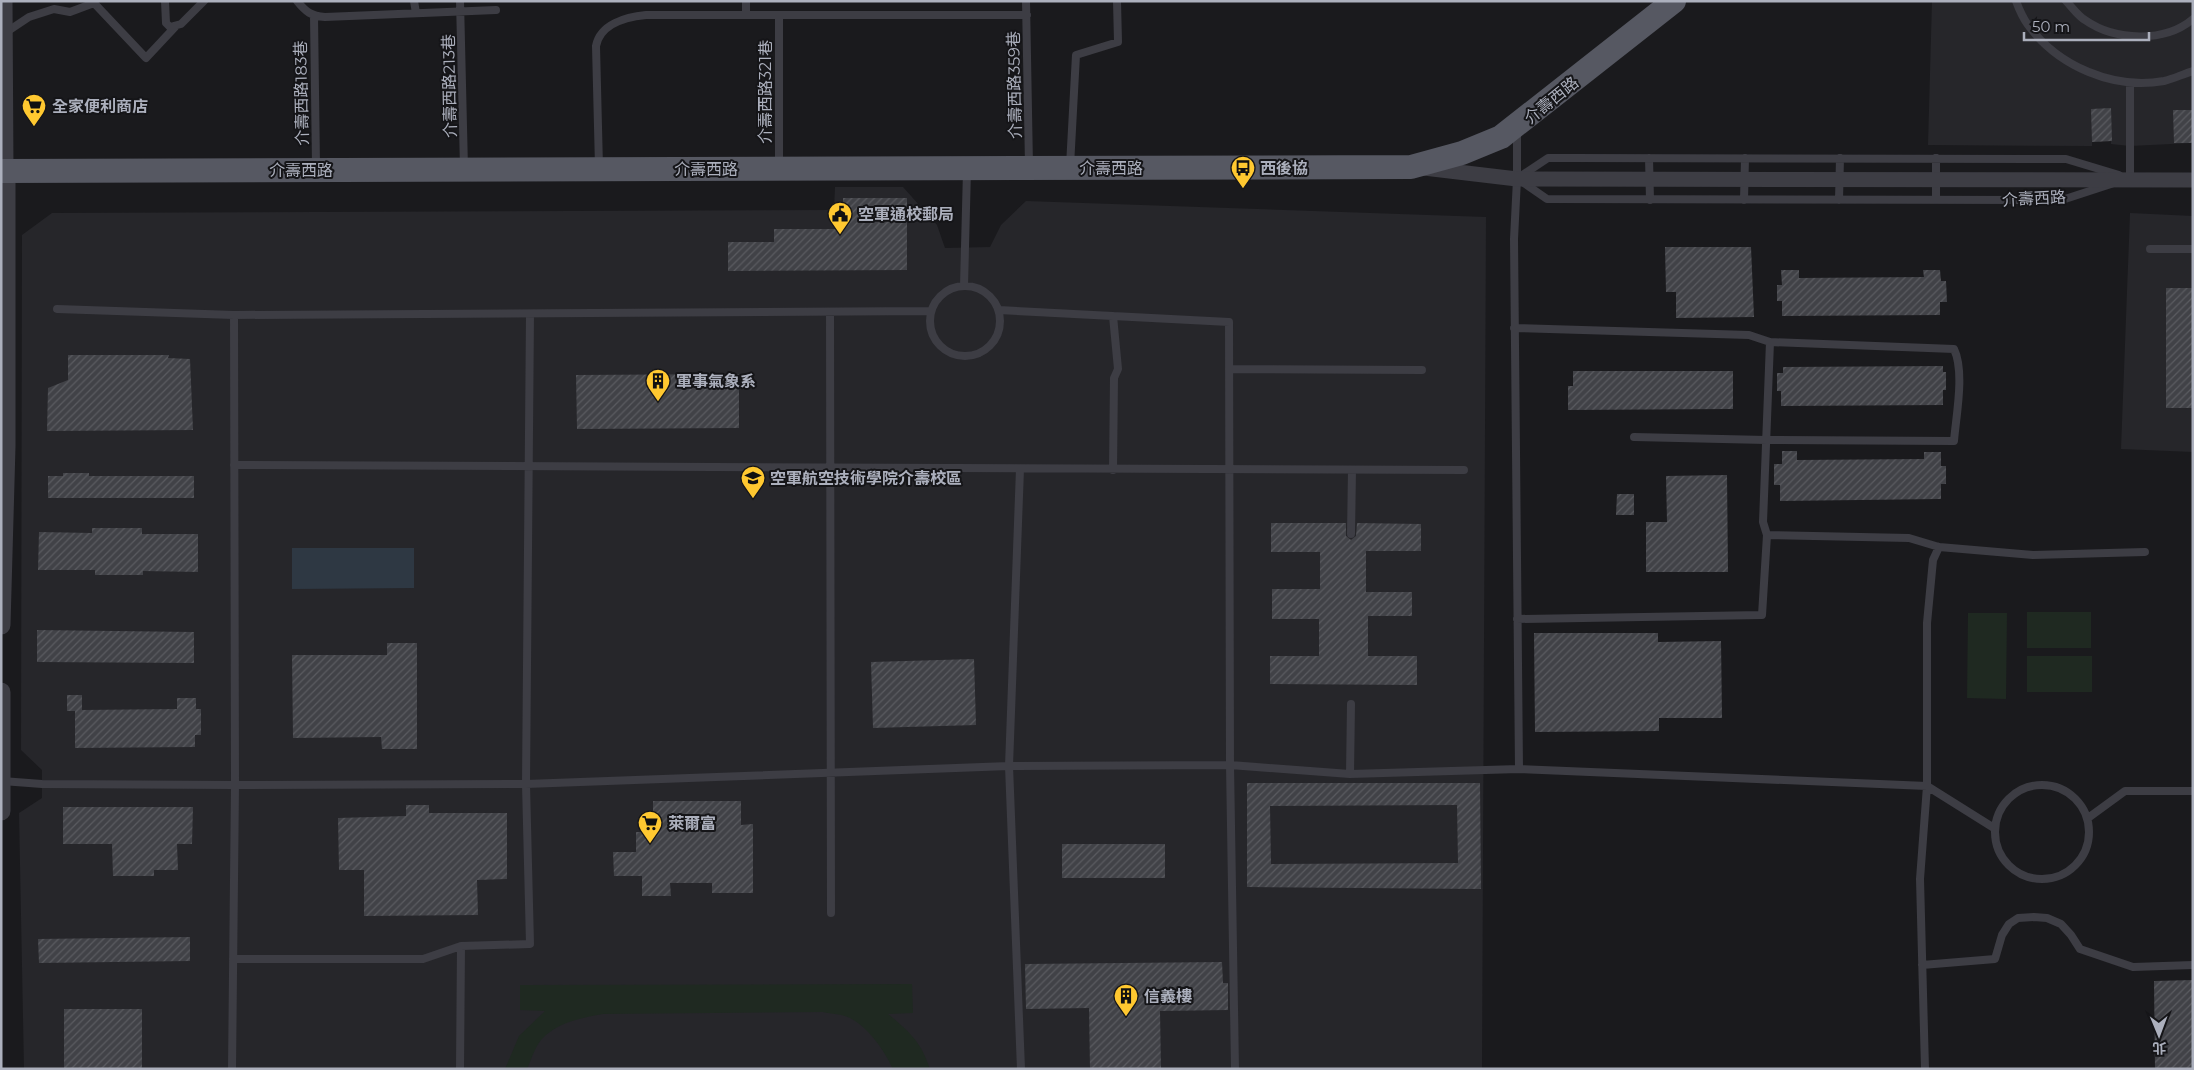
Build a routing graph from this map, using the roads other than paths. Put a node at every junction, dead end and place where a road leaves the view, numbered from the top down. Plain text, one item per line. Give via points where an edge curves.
1 (165, 1) edge
2 (204, 1) edge
3 (297, 1) edge
4 (414, 1) edge
5 (460, 1) edge
6 (746, 1) edge
7 (1026, 1) edge
8 (1117, 1) edge
9 (1674, 1) edge
10 (2016, 1) edge
11 (2066, 1) edge
12 (4, 9) edge
13 (496, 10) dead end
14 (461, 12) junction
15 (416, 13) junction
16 (746, 15) junction
17 (779, 15) junction
18 (1026, 15) junction
19 (314, 16) junction
20 (2193, 18) edge
21 (175, 27) junction
22 (5, 33) junction
23 (2193, 71) edge
24 (2130, 83) junction
25 (1516, 127) junction
26 (1649, 158) junction
27 (1745, 158) junction
28 (1840, 158) junction
29 (1936, 158) junction
30 (1411, 167) junction
31 (967, 168) junction
32 (1029, 168) junction
33 (1070, 168) junction
34 (600, 169) junction
35 (779, 169) junction
36 (316, 170) junction
37 (464, 170) junction
38 (4, 171) edge
39 (2130, 178) junction
40 (1517, 179) junction
41 (1649, 179) junction
42 (1745, 179) junction
43 (1839, 179) junction
44 (1936, 179) junction
45 (2193, 180) edge
46 (1650, 200) junction
47 (1744, 200) junction
48 (1839, 200) junction
49 (1936, 200) junction
50 (2150, 249) dead end
51 (2193, 249) edge
52 (964, 286) junction
53 (57, 309) dead end
54 (999, 310) junction
55 (931, 311) junction
56 (830, 312) junction
57 (530, 314) junction
58 (234, 315) junction
59 (1113, 316) junction
60 (1514, 328) junction
61 (1770, 342) junction
62 (1229, 369) junction
63 (1422, 370) dead end
64 (1634, 437) dead end
65 (1766, 440) junction
66 (4, 444) edge
67 (234, 465) junction
68 (530, 467) junction
69 (830, 469) junction
70 (1020, 469) junction
71 (1113, 470) junction
72 (1230, 470) junction
73 (1352, 470) junction
74 (1464, 470) dead end
75 (1351, 534) dead end
76 (1768, 536) junction
77 (1939, 547) junction
78 (2145, 552) dead end
79 (1518, 619) junction
80 (1, 625) edge
81 (1, 692) edge
82 (1351, 704) dead end
83 (1230, 765) junction
84 (1009, 766) junction
85 (1519, 769) junction
86 (829, 772) junction
87 (1350, 774) junction
88 (2, 781) edge
89 (526, 784) junction
90 (235, 785) junction
91 (1927, 786) junction
92 (2193, 791) edge
93 (1, 811) edge
94 (2088, 818) junction
95 (1994, 828) junction
96 (831, 913) dead end
97 (461, 946) junction
98 (233, 959) junction
99 (1922, 965) junction
100 (2193, 965) edge
101 (232, 1069) edge
102 (460, 1069) edge
103 (1021, 1069) edge
104 (1235, 1069) edge
105 (1925, 1069) edge

1 - 21 lane via 166,23
2 - 21 lane
3 - 19 lane
4 - 15 lane
5 - 14 lane, 介壽西路213巷
6 - 16 lane
7 - 18 lane, 介壽西路359巷
8 - 33 lane via 1118,42 1076,55
9 - 25 main road, 介壽西路
10 - 24 lane via 2027,25 2054,53 2087,72
11 - 20 lane via 2085,20 2111,33 2139,37 2165,33
12 - 22 street
13 - 14 lane
14 - 15 lane
14 - 37 lane, 介壽西路213巷
15 - 19 lane
16 - 17 lane
16 - 34 lane via 633,16 602,32 596,46
17 - 18 lane
17 - 35 lane, 介壽西路321巷
18 - 32 lane, 介壽西路359巷
19 - 36 lane, 介壽西路183巷
21 - 22 lane via 146,58 94,3 70,12 54,9 29,17
22 - 38 street
23 - 24 lane via 2164,80
24 - 39 lane
25 - 30 main road, 介壽西路 via 1462,154
25 - 40 lane
26 - 27 lane, 介壽西路
26 - 40 lane, 介壽西路 via 1548,158
26 - 41 lane
27 - 28 lane, 介壽西路
27 - 42 lane
28 - 29 lane, 介壽西路
28 - 43 lane
29 - 39 lane, 介壽西路 via 2066,159
29 - 44 lane
30 - 33 main road, 介壽西路
30 - 40 street, 介壽西路
31 - 32 main road, 介壽西路
31 - 35 main road, 介壽西路
31 - 52 lane
32 - 33 main road, 介壽西路
34 - 35 main road, 介壽西路
34 - 37 main road, 介壽西路
36 - 37 main road, 介壽西路
36 - 38 main road, 介壽西路
38 - 66 street
39 - 44 street, 介壽西路
39 - 45 street, 介壽西路
39 - 49 lane, 介壽西路 via 2062,200
40 - 41 street, 介壽西路
40 - 46 lane, 介壽西路 via 1547,199
40 - 60 lane
41 - 42 street, 介壽西路
41 - 46 lane
42 - 43 street, 介壽西路
42 - 47 lane
43 - 44 street, 介壽西路
43 - 48 lane
44 - 49 lane
46 - 47 lane, 介壽西路
47 - 48 lane, 介壽西路
48 - 49 lane, 介壽西路
50 - 51 lane
52 - 54 lane via 986,292
52 - 55 lane via 944,293
53 - 58 lane
54 - 55 lane via 1001,322 993,344 978,354 960,356 939,345 930,323
54 - 59 lane
55 - 56 lane
56 - 57 lane
56 - 69 lane
57 - 58 lane
57 - 68 lane
58 - 67 lane
59 - 62 lane via 1229,322
59 - 71 lane via 1118,369 1114,378
60 - 61 lane via 1749,335
60 - 79 lane
61 - 65 lane
61 - 65 lane via 1954,349 1958,358 1958,393 1954,441
62 - 63 lane
62 - 72 lane
64 - 65 lane
65 - 76 lane via 1763,522
66 - 80 street
67 - 68 lane
67 - 90 lane
68 - 69 lane
68 - 89 lane
69 - 70 lane
69 - 86 lane
70 - 71 lane
70 - 84 lane
71 - 72 lane
72 - 73 lane
72 - 83 lane
73 - 74 lane
73 - 75 lane
76 - 77 lane via 1909,538
76 - 79 lane via 1762,615
77 - 78 lane via 2033,555
77 - 91 lane via 1933,560 1927,623
79 - 85 lane
81 - 88 street
82 - 87 lane
83 - 84 lane
83 - 87 lane
83 - 104 lane
84 - 86 lane
84 - 103 lane
85 - 87 lane
85 - 91 lane
86 - 89 lane
86 - 96 lane
88 - 90 lane
88 - 93 street
89 - 90 lane
89 - 97 lane via 530,944
90 - 98 lane
91 - 95 lane
91 - 99 lane via 1920,879
92 - 94 lane via 2125,791
94 - 95 lane via 2072,794 2052,786 2030,786 2005,801
94 - 95 lane via 2090,835 2086,851 2077,865 2047,879 2030,878 2003,860 1996,845
97 - 98 lane via 423,960
97 - 102 lane
98 - 101 lane
99 - 100 lane via 1995,959 2009,924 2018,918 2034,917 2061,924 2080,949 2133,967
99 - 105 lane

